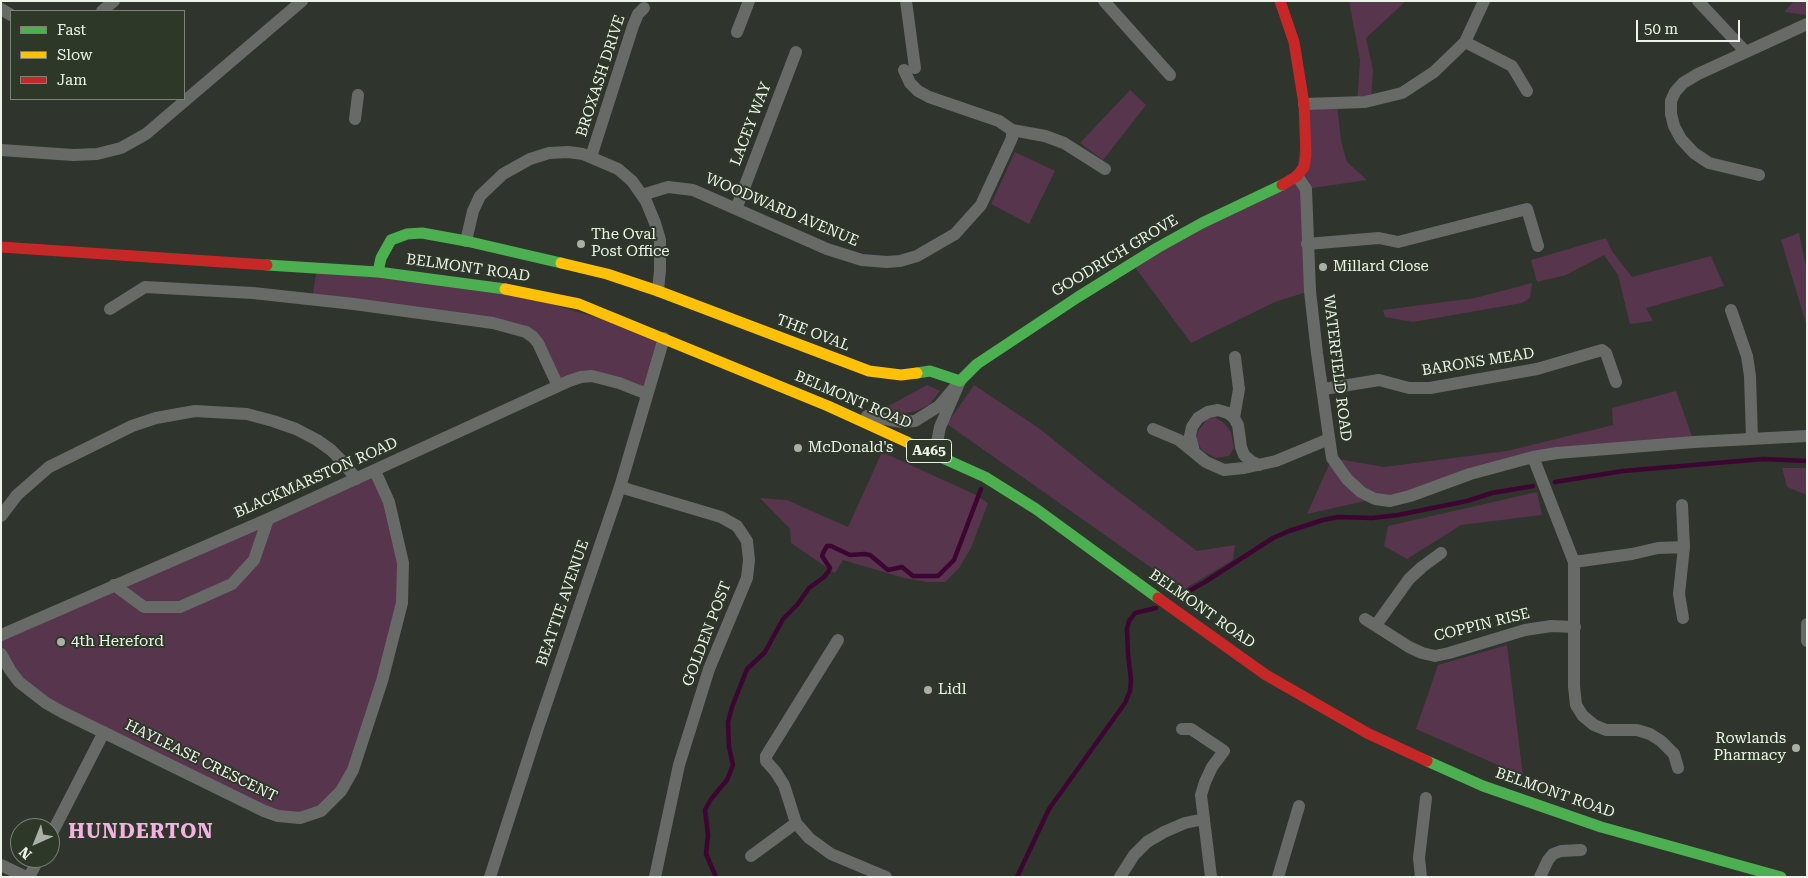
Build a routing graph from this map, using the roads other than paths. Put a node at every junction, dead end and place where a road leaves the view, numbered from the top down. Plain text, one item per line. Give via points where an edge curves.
1 (114, 1) edge
2 (302, 1) edge
3 (749, 1) edge
4 (906, 1) edge
5 (1104, 1) edge
6 (1280, 1) edge
7 (1484, 1) edge
8 (1705, 4) edge
9 (644, 8) dead end
10 (103, 10) edge
11 (1807, 24) edge
12 (737, 32) dead end
13 (1465, 42) junction
14 (1745, 51) junction
15 (796, 52) dead end
16 (1170, 75) dead end
17 (1527, 91) dead end
18 (358, 95) dead end
19 (1304, 104) junction
20 (355, 119) dead end
21 (1012, 130) junction
22 (1, 150) edge
23 (591, 157) junction
24 (1105, 169) dead end
25 (1759, 175) dead end
26 (1297, 176) junction
27 (642, 195) junction
28 (736, 209) junction
29 (466, 241) junction
30 (1307, 244) junction
31 (1538, 246) dead end
32 (1, 247) edge
33 (378, 272) junction
34 (658, 291) junction
35 (110, 308) dead end
36 (1731, 310) dead end
37 (664, 338) junction
38 (1235, 357) dead end
39 (960, 380) junction
40 (1616, 382) dead end
41 (558, 386) junction
42 (1324, 389) junction
43 (647, 394) junction
44 (828, 406) junction
45 (1234, 418) junction
46 (1153, 429) dead end
47 (1807, 436) edge
48 (1752, 438) junction
49 (1329, 439) junction
50 (1194, 451) junction
51 (935, 453) junction
52 (1533, 457) junction
53 (1259, 465) junction
54 (374, 470) junction
55 (356, 479) junction
56 (620, 487) junction
57 (1682, 505) dead end
58 (1, 516) edge
59 (268, 519) junction
60 (1684, 547) junction
61 (1440, 553) dead end
62 (1574, 562) junction
63 (114, 586) junction
64 (1365, 618) dead end
65 (1683, 618) dead end
66 (1807, 624) edge
67 (1376, 625) junction
68 (1575, 627) junction
69 (1, 635) edge
70 (838, 640) dead end
71 (1807, 641) edge
72 (1, 654) edge
73 (1182, 729) dead end
74 (104, 732) junction
75 (1678, 768) dead end
76 (1426, 798) dead end
77 (1298, 806) dead end
78 (59, 818) edge
79 (1204, 819) junction
80 (796, 823) junction
81 (1581, 850) dead end
82 (751, 856) dead end
83 (1, 865) edge
84 (659, 876) edge
85 (28, 877) edge
86 (490, 877) edge
87 (886, 877) edge
88 (1120, 877) edge
89 (1211, 877) edge
90 (1278, 877) edge
91 (1421, 877) edge
92 (1540, 877) edge
93 (1781, 877) edge

1 - 10 street
2 - 22 street via 146,134 121,148 97,154
3 - 12 street
4 - 21 street via 910,84 928,97 999,121
5 - 16 street
6 - 19 main road via 1294,42
7 - 13 street
8 - 14 street
9 - 23 street, BROXASH DRIVE via 633,26
11 - 14 street
13 - 17 street via 1512,66
13 - 19 street via 1434,72 1402,94 1365,102
14 - 25 street via 1683,83 1674,92 1671,114 1681,139 1694,153 1709,163
15 - 28 street, LACEY WAY
18 - 20 street
19 - 26 main road via 1306,155 1304,167
21 - 24 street via 1064,143
21 - 28 street, WOODWARD AVENUE via 1012,138 981,205 970,218 955,234 917,256 900,261 883,262 845,256
23 - 27 street via 618,169
23 - 29 street via 568,152 549,153 503,174 480,196
26 - 30 street, WATERFIELD ROAD via 1306,189
26 - 39 main road, GOODRICH GROVE via 1156,248 977,364
27 - 28 street, WOODWARD AVENUE via 663,188 681,188
27 - 34 street via 660,240
29 - 33 main road, THE OVAL via 422,233 407,234 391,240
29 - 34 main road, THE OVAL via 607,274
30 - 31 street via 1379,238 1398,242 1527,209
30 - 42 street, WATERFIELD ROAD via 1314,326
32 - 33 main road, BELMONT ROAD / A465
33 - 37 main road, BELMONT ROAD / A465 via 528,292 579,304
34 - 39 main road, THE OVAL via 869,371 901,375 930,371
35 - 41 street via 145,286 253,293 493,323 533,337
36 - 48 street via 1747,356
37 - 43 street, BEATTIE AVENUE
37 - 44 main road, BELMONT ROAD / A465
38 - 45 street via 1239,389
39 - 44 street, GOODRICH GROVE via 939,406 915,421 902,422
39 - 51 street, GOODRICH GROVE via 940,427
40 - 42 street, BARONS MEAD via 1602,350 1537,369 1430,388 1409,388 1379,380
41 - 43 street, BLACKMARSTON ROAD via 592,376
41 - 54 street, BLACKMARSTON ROAD
42 - 49 street, WATERFIELD ROAD
43 - 56 street, BEATTIE AVENUE
44 - 51 main road, BELMONT ROAD / A465
45 - 50 street via 1218,410 1198,418 1190,436
45 - 53 street via 1244,455
46 - 50 street via 1179,440
47 - 48 street, WATERFIELD ROAD
48 - 52 street, WATERFIELD ROAD via 1583,450
49 - 52 street, WATERFIELD ROAD via 1332,458 1347,479 1374,499 1390,501
49 - 53 street
50 - 53 street via 1206,462 1224,470
51 - 93 main road, BELMONT ROAD / A465 via 985,477 1036,510 1266,675 1367,733 1432,764 1538,807
52 - 62 street
54 - 55 street, BLACKMARSTON ROAD
54 - 74 street, HAYLEASE CRESCENT via 389,502 403,563 402,603 382,681 352,770 333,801 309,816 278,816
55 - 58 street via 331,450 296,429 247,414 195,411 132,426 49,467 17,495
55 - 59 street, BLACKMARSTON ROAD
56 - 84 street, GOLDEN POST via 721,517 737,526 747,541 749,560 747,578 708,669 678,765
56 - 86 street, BEATTIE AVENUE
57 - 60 street
59 - 63 street, BLACKMARSTON ROAD
59 - 63 street via 254,560 232,584 180,608 144,607
60 - 62 street via 1658,548
60 - 65 street via 1679,594
61 - 67 street via 1409,579
62 - 68 street
63 - 69 street, BLACKMARSTON ROAD
64 - 67 street, COPPIN RISE
66 - 71 street
67 - 68 street, COPPIN RISE via 1409,648 1435,656 1525,630
68 - 75 street via 1574,686 1576,704 1583,716 1606,730 1637,730 1650,734 1674,754
70 - 80 street via 766,756 766,761 784,786
72 - 74 street, HAYLEASE CRESCENT via 10,670 30,692 54,708
73 - 79 street via 1191,729 1224,751 1204,782 1201,795
74 - 78 street
76 - 91 street via 1420,850
77 - 90 street
79 - 88 street via 1185,823 1147,842
79 - 89 street
80 - 82 street
80 - 87 street via 808,838 831,854
81 - 92 street via 1553,854
83 - 85 street

